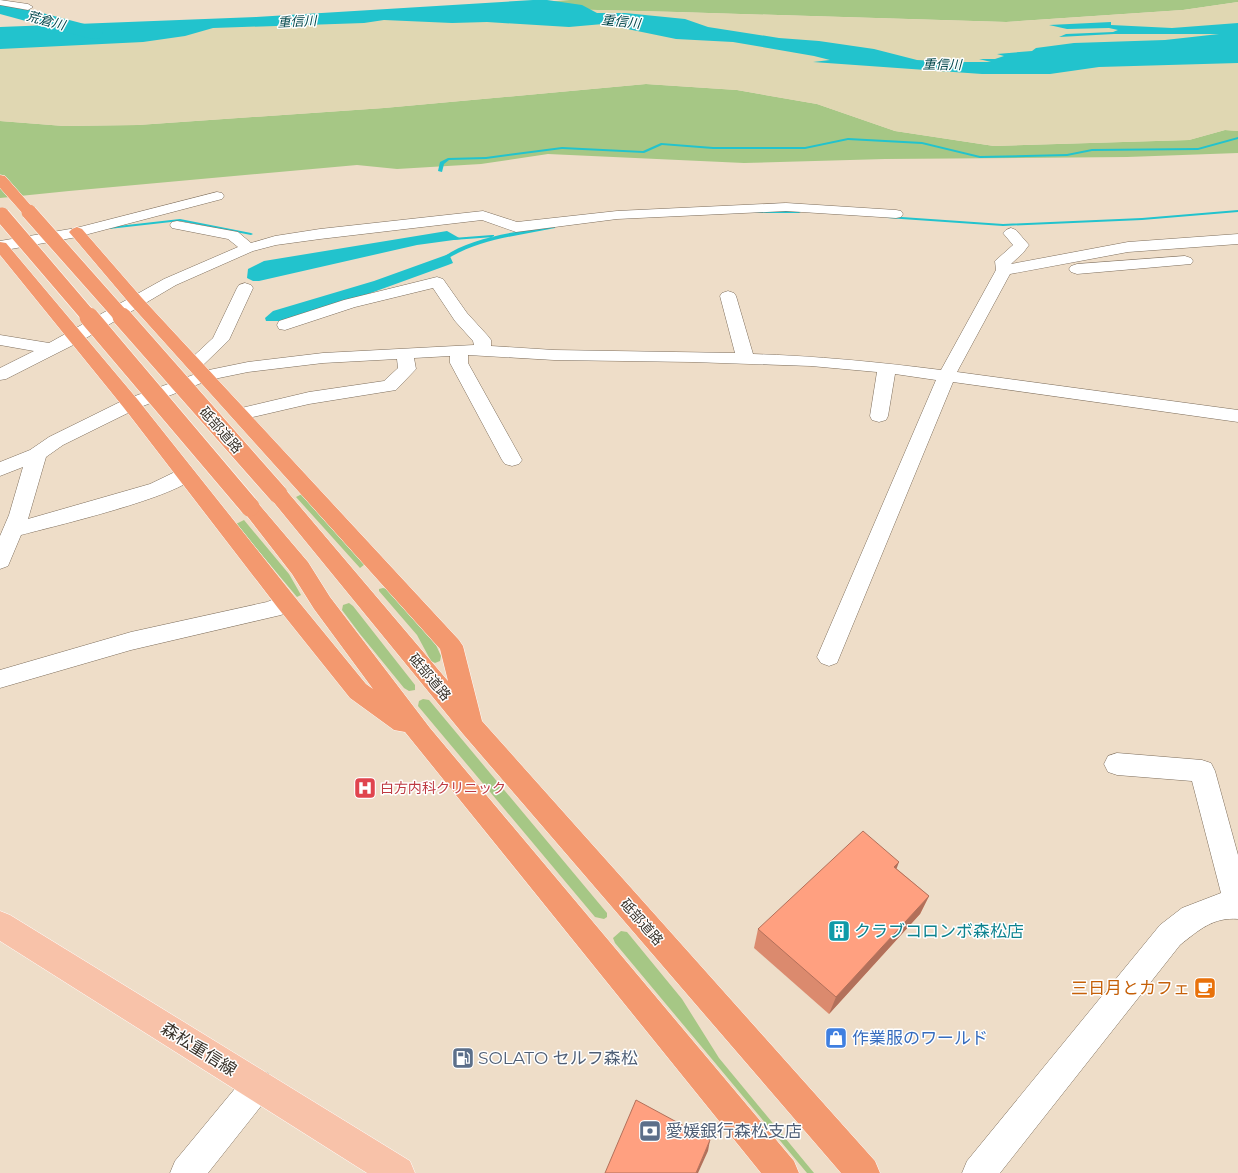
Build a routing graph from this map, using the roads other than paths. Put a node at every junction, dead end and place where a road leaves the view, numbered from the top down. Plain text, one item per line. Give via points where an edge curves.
1 (0, 2) edge
2 (28, 7) dead end
3 (0, 179) edge
4 (217, 196) dead end
5 (0, 212) edge
6 (896, 214) dead end
7 (177, 225) dead end
8 (516, 227) junction
9 (485, 231) dead end
10 (77, 232) junction
11 (1011, 233) dead end
12 (1238, 239) edge
13 (0, 246) edge
14 (248, 248) junction
15 (1185, 261) dead end
16 (1002, 275) junction
17 (245, 288) dead end
18 (728, 296) dead end
19 (136, 301) junction
20 (285, 325) dead end
21 (75, 337) junction
22 (0, 340) edge
23 (50, 349) junction
24 (459, 351) junction
25 (483, 351) junction
26 (405, 353) junction
27 (745, 358) junction
28 (887, 368) junction
29 (199, 370) junction
30 (0, 375) edge
31 (946, 377) junction
32 (131, 404) junction
33 (240, 414) junction
34 (879, 416) dead end
35 (1238, 416) edge
36 (37, 454) junction
37 (512, 460) dead end
38 (0, 470) edge
39 (186, 475) junction
40 (13, 530) junction
41 (0, 562) edge
42 (286, 602) junction
43 (829, 657) dead end
44 (0, 679) edge
45 (472, 727) junction
46 (421, 735) junction
47 (1117, 764) dead end
48 (1238, 906) edge
49 (0, 925) edge
50 (258, 1085) junction
51 (379, 1168) edge
52 (187, 1173) edge
53 (782, 1173) edge
54 (863, 1173) edge
55 (980, 1173) edge

1 - 2 street
3 - 45 highway, 砥部道路, bridge via 278,494
4 - 10 street
5 - 46 highway, 砥部道路, bridge via 300,568 322,604
6 - 8 street via 786,208 617,215
7 - 14 street via 233,235
8 - 9 street
8 - 14 street via 483,215 320,234
10 - 13 street
10 - 19 highway
11 - 16 street via 1021,245 1003,261
12 - 16 street via 1128,247
13 - 21 highway
14 - 19 street via 170,282
15 - 16 street
16 - 31 street
17 - 29 street via 220,340
18 - 27 street
19 - 21 street
19 - 29 highway
20 - 25 street via 350,302 437,282 460,317 482,340
21 - 23 street
21 - 32 highway
22 - 23 street
23 - 30 street
24 - 25 street
24 - 26 street
24 - 37 street via 459,363
25 - 27 street via 554,355
26 - 29 street
26 - 33 street via 407,369 390,386 309,398
27 - 28 street
28 - 31 street
28 - 34 street
29 - 32 street
29 - 33 highway
31 - 35 street
31 - 43 street
32 - 36 street via 56,441
32 - 39 highway
33 - 45 highway via 451,646
36 - 38 street
36 - 40 street
39 - 40 street via 129,498
39 - 42 highway
40 - 41 street
42 - 44 street via 273,610 132,642
42 - 46 highway via 358,691
45 - 54 highway, 砥部道路
46 - 53 highway, 砥部道路
47 - 48 street via 1202,771
48 - 55 street via 1225,905 1192,918 1170,935
49 - 50 main road, 森松重信線
50 - 51 main road, 森松重信線
50 - 52 street

